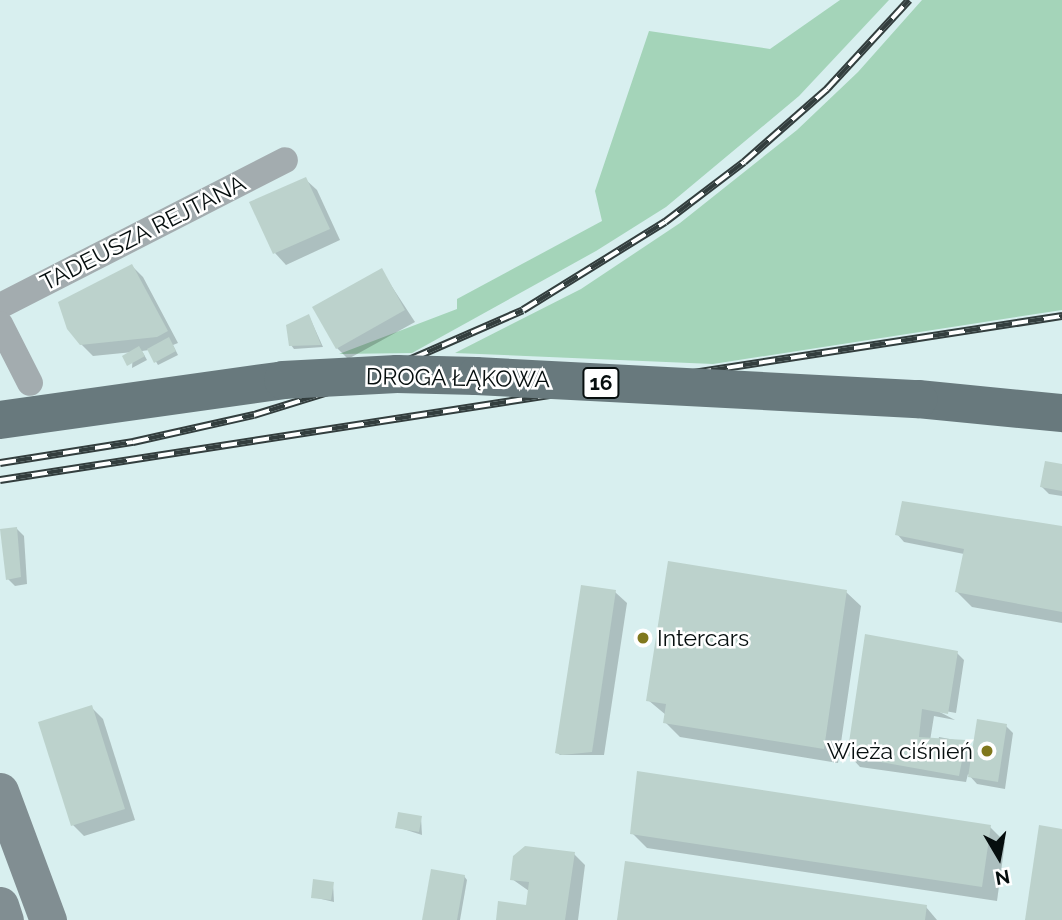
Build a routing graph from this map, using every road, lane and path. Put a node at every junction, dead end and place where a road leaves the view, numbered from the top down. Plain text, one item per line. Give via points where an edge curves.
1 (285, 160) dead end
2 (0, 306) edge
3 (0, 324) edge
4 (30, 383) dead end
5 (1062, 392) edge
6 (918, 398) junction
7 (1062, 413) edge
8 (0, 420) edge
9 (0, 791) edge
10 (0, 905) edge
11 (5, 920) edge
12 (48, 920) edge

1 - 2 street, TADEUSZA REJTANA
3 - 4 street
5 - 6 main road, DROGA ŁĄKOWA / 16
6 - 7 main road, DROGA ŁĄKOWA / 16
6 - 8 main road, DROGA ŁĄKOWA / 16, bridge via 397,374 283,380
9 - 12 main road
10 - 11 main road

